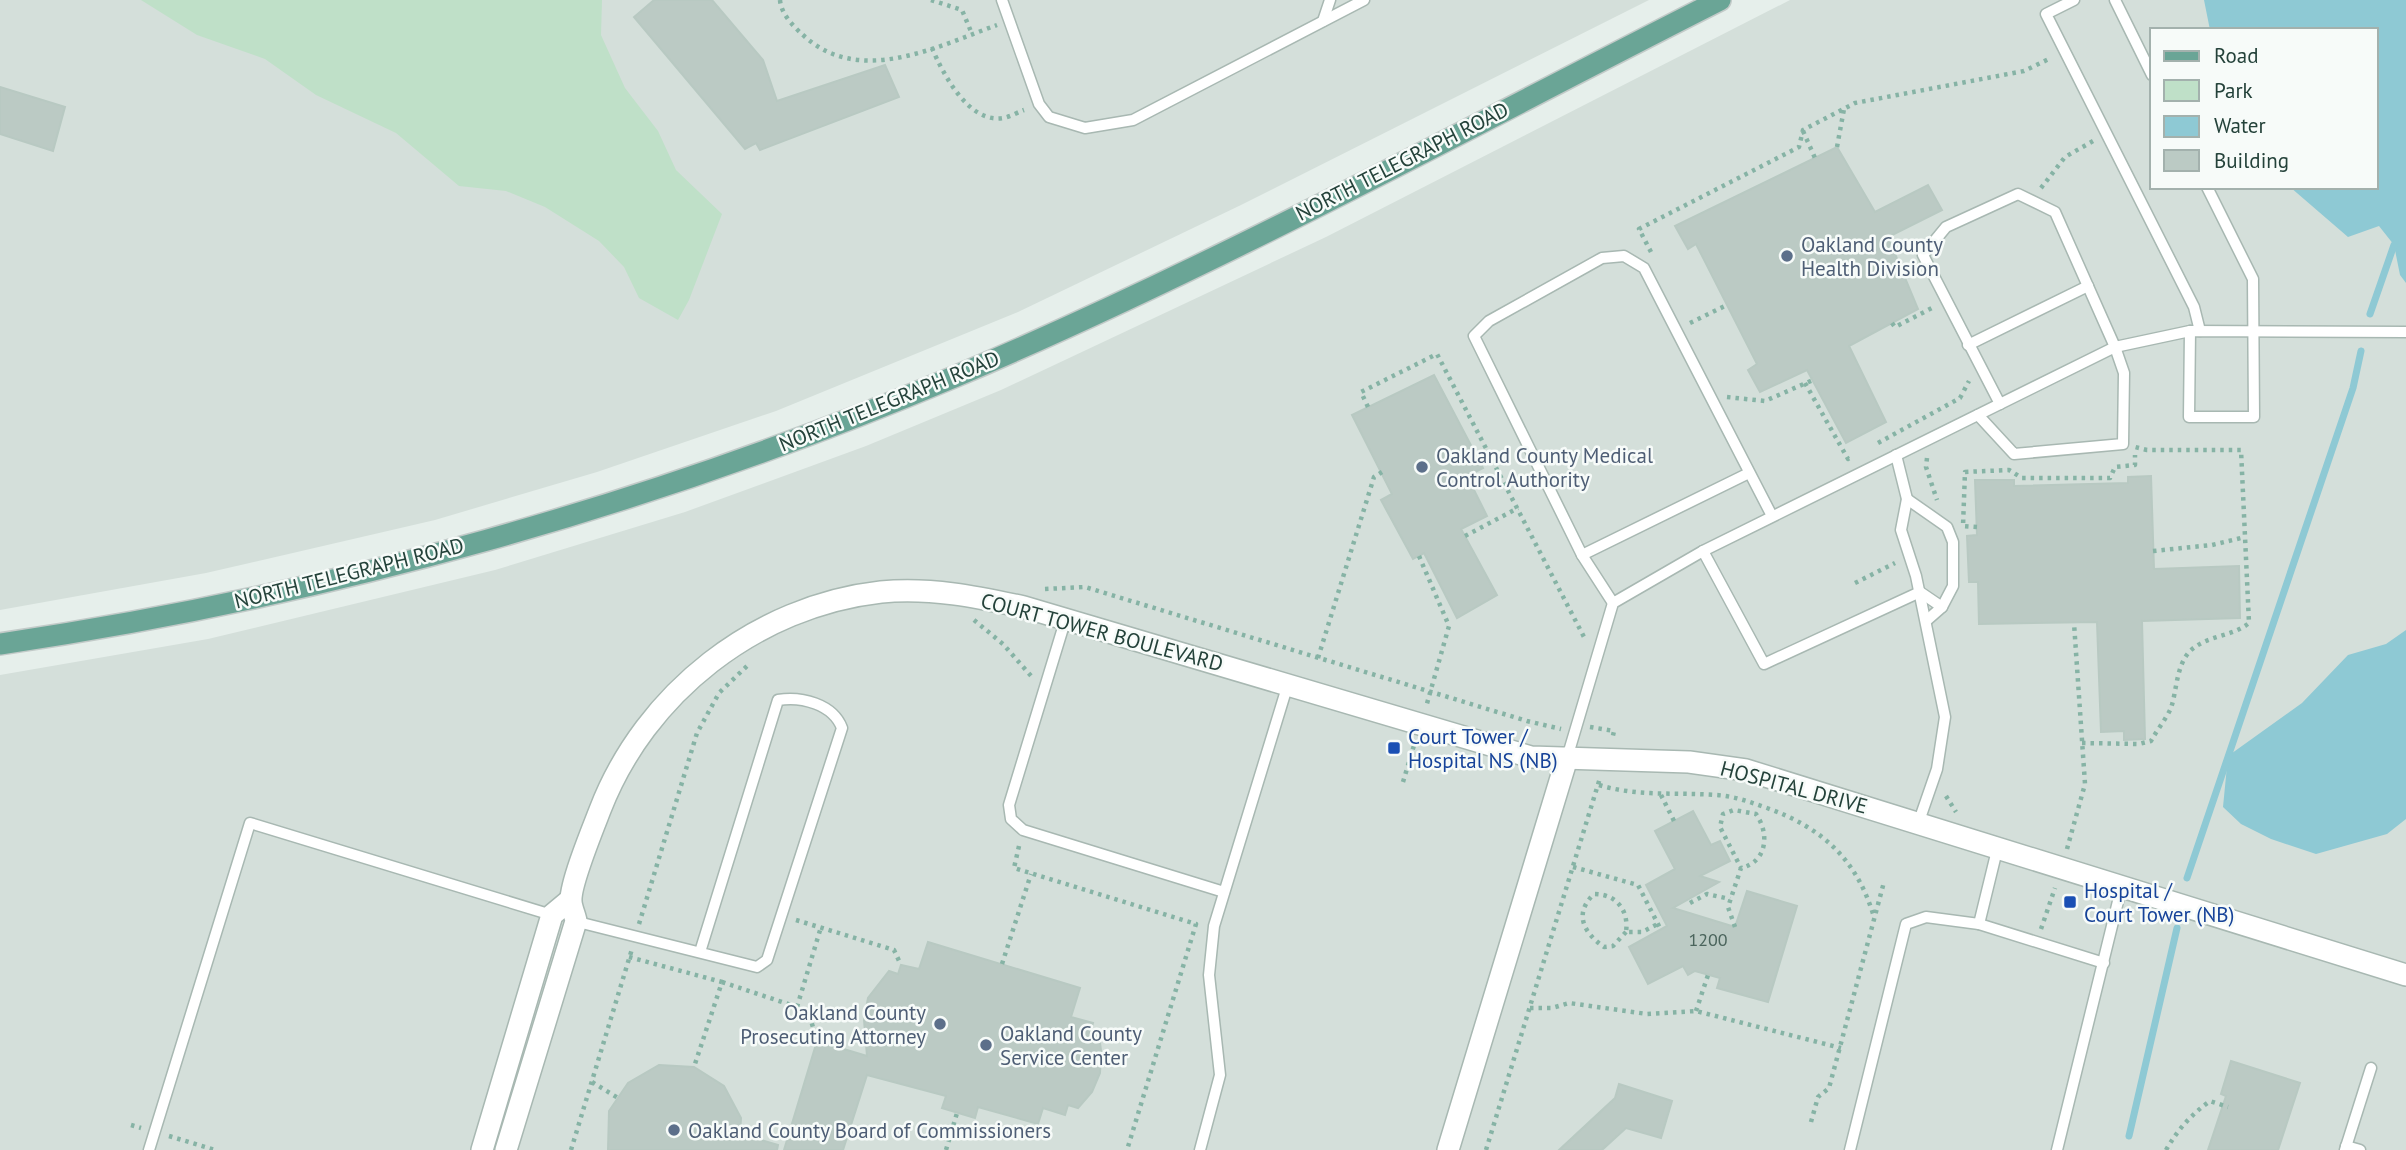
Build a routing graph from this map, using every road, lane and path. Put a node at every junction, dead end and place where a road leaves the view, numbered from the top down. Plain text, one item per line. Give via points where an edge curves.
1 (780, 0) edge
2 (930, 0) edge
3 (1002, 0) edge
4 (1330, 0) edge
5 (1364, 0) edge
6 (1720, 0) edge
7 (2074, 0) edge
8 (2115, 0) edge
9 (1009, 21) junction
10 (1323, 21) junction
11 (972, 34) junction
12 (932, 48) junction
13 (2065, 51) junction
14 (2150, 71) edge
15 (1039, 104) junction
16 (1844, 109) junction
17 (1803, 130) junction
18 (2106, 134) junction
19 (1837, 147) dead end
20 (1815, 158) dead end
21 (2208, 189) edge
22 (2031, 200) junction
23 (1657, 264) dead end
24 (2088, 286) junction
25 (1727, 305) dead end
26 (1682, 312) dead end
27 (1937, 316) dead end
28 (1892, 323) dead end
29 (1689, 324) junction
30 (2195, 331) junction
31 (2255, 332) junction
32 (2406, 332) edge
33 (1695, 336) dead end
34 (1968, 345) junction
35 (2115, 347) junction
36 (1965, 372) dead end
37 (1812, 380) dead end
38 (1805, 383) junction
39 (1720, 385) dead end
40 (1727, 397) junction
41 (2000, 404) junction
42 (1368, 407) dead end
43 (1732, 408) dead end
44 (1978, 415) junction
45 (1921, 443) junction
46 (2129, 446) junction
47 (1871, 447) dead end
48 (1860, 453) dead end
49 (1896, 455) junction
50 (1382, 472) dead end
51 (1749, 472) junction
52 (1908, 499) junction
53 (1518, 508) junction
54 (1944, 508) dead end
55 (1950, 512) dead end
56 (1964, 513) junction
57 (1772, 516) junction
58 (1977, 527) dead end
59 (1465, 536) dead end
60 (2245, 537) junction
61 (1703, 551) junction
62 (2153, 551) dead end
63 (1582, 555) junction
64 (1419, 556) dead end
65 (1039, 587) dead end
66 (1920, 592) junction
67 (1613, 603) junction
68 (1942, 607) junction
69 (965, 617) dead end
70 (1066, 618) junction
71 (1926, 621) junction
72 (2074, 623) dead end
73 (0, 644) edge
74 (1581, 648) dead end
75 (1318, 657) junction
76 (751, 662) dead end
77 (1288, 684) junction
78 (1029, 688) dead end
79 (1430, 692) junction
80 (1561, 715) dead end
81 (1421, 724) junction
82 (1601, 727) dead end
83 (1612, 740) dead end
84 (2082, 743) junction
85 (1567, 758) junction
86 (1601, 776) dead end
87 (1403, 782) dead end
88 (1947, 783) dead end
89 (1599, 785) junction
90 (1661, 794) junction
91 (1965, 818) dead end
92 (1674, 821) dead end
93 (1919, 821) junction
94 (1014, 842) dead end
95 (1997, 846) junction
96 (2054, 846) dead end
97 (2080, 854) dead end
98 (2065, 858) junction
99 (1573, 867) junction
100 (1741, 868) junction
101 (1031, 874) junction
102 (1884, 882) dead end
103 (2122, 885) junction
104 (1224, 892) junction
105 (1730, 899) junction
106 (570, 900) junction
107 (1690, 903) dead end
108 (552, 915) junction
109 (782, 915) junction
110 (1874, 917) junction
111 (576, 921) junction
112 (1658, 924) junction
113 (1979, 924) junction
114 (1735, 927) dead end
115 (821, 928) junction
116 (1661, 930) dead end
117 (1626, 932) junction
118 (635, 938) junction
119 (2036, 943) junction
120 (700, 952) junction
121 (629, 957) junction
122 (2104, 962) junction
123 (1002, 964) dead end
124 (901, 965) dead end
125 (1708, 975) dead end
126 (2406, 975) edge
127 (722, 982) junction
128 (797, 1007) junction
129 (1530, 1008) junction
130 (1696, 1011) junction
131 (817, 1041) dead end
132 (1841, 1048) junction
133 (694, 1067) dead end
134 (2371, 1068) dead end
135 (592, 1082) junction
136 (618, 1098) dead end
137 (2228, 1107) dead end
138 (957, 1113) dead end
139 (1811, 1122) dead end
140 (131, 1125) dead end
141 (154, 1132) junction
142 (2345, 1148) edge
143 (149, 1150) edge
144 (215, 1150) edge
145 (482, 1150) edge
146 (506, 1150) edge
147 (572, 1150) edge
148 (946, 1150) edge
149 (1127, 1150) edge
150 (1200, 1150) edge
151 (1448, 1150) edge
152 (1486, 1150) edge
153 (1850, 1150) edge
154 (2057, 1150) edge
155 (2166, 1150) edge
156 (2360, 1150) edge

1 - 12 path via 793,26 821,52 850,61 876,61
2 - 11 path via 962,10
3 - 9 lane
4 - 10 lane
5 - 10 lane
6 - 73 main road, NORTH TELEGRAPH ROAD via 1097,313 953,377 780,445 606,504 416,559 186,611
7 - 13 lane via 2046,14
8 - 14 lane
9 - 11 path
9 - 15 lane
10 - 15 lane via 1133,120 1085,128 1049,117
11 - 12 path
12 - 15 path via 963,101 987,115 1002,119
13 - 16 path via 2024,71 1855,103
13 - 18 lane
16 - 17 path
16 - 19 path
17 - 20 path
17 - 23 path via 1799,147 1639,229
18 - 22 path via 2065,157
18 - 30 lane via 2194,307
21 - 31 lane via 2253,279
22 - 24 lane via 2055,212
22 - 34 lane via 2018,194 1946,228 1923,255
24 - 34 lane
24 - 35 lane
25 - 29 path
26 - 29 path
27 - 28 path via 1931,306 1895,327
29 - 33 path
30 - 31 lane
30 - 31 lane via 2189,417 2253,417
30 - 35 lane
31 - 32 lane
34 - 41 lane
35 - 41 lane
35 - 46 lane via 2124,373
36 - 47 path via 1969,382 1960,398
37 - 38 path
38 - 40 path via 1765,401
38 - 48 path via 1848,458
39 - 40 path
40 - 43 path
41 - 44 lane
42 - 53 path via 1361,392 1437,354
44 - 45 lane
44 - 46 lane via 2014,454
45 - 49 lane
45 - 54 path via 1938,504
46 - 56 path via 2135,466 2115,467 2110,478 2022,478 2009,470 1965,472
46 - 60 path via 2241,450
49 - 52 lane
49 - 57 lane
50 - 75 path via 1374,477
51 - 57 lane
51 - 63 lane
51 - 63 lane via 1644,268 1624,256 1602,258 1489,321 1474,336
52 - 66 lane via 1901,530
52 - 68 lane via 1947,527 1953,542 1953,586
53 - 59 path
53 - 74 path via 1584,635
55 - 56 path
56 - 58 path via 1963,526
57 - 61 lane
60 - 62 path
60 - 84 path via 2249,622 2237,633 2213,638 2190,651 2178,673 2171,709 2151,741
61 - 66 lane via 1764,664
61 - 67 lane
63 - 67 lane
64 - 79 path via 1449,626
65 - 75 path via 1080,586
66 - 68 lane
66 - 71 lane
67 - 85 lane
68 - 71 lane
69 - 78 path via 983,626 1033,675
70 - 77 street, COURT TOWER BOULEVARD
70 - 104 lane via 1009,805 1011,819 1023,830
70 - 106 street, COURT TOWER BOULEVARD via 974,596 902,591 828,603 752,635 683,685 642,731 604,801
71 - 93 lane via 1945,717 1937,769
72 - 84 path
75 - 79 path
76 - 118 path via 719,693 697,733
77 - 81 street, COURT TOWER BOULEVARD
77 - 104 lane
79 - 80 path via 1558,729
79 - 81 path
81 - 85 street, COURT TOWER BOULEVARD via 1531,757
81 - 87 path
82 - 83 path via 1614,731
84 - 98 path via 2085,784
85 - 93 street, HOSPITAL DRIVE via 1689,761 1732,767
85 - 151 street
86 - 89 path
88 - 91 path via 1950,808
89 - 90 path via 1622,792
89 - 99 path
90 - 92 path
90 - 110 path via 1738,798 1815,829 1854,869
93 - 95 street, HOSPITAL DRIVE
94 - 101 path via 1020,846 1014,868
95 - 98 street, HOSPITAL DRIVE
95 - 113 lane
96 - 98 path
97 - 98 path
98 - 103 street, HOSPITAL DRIVE
98 - 119 path
99 - 112 path via 1639,886
99 - 129 path
100 - 100 path via 1761,857 1765,840 1756,814 1734,810 1723,814 1720,827
100 - 105 path
101 - 123 path
101 - 149 path via 1196,924
102 - 110 path
103 - 122 lane
103 - 126 street, HOSPITAL DRIVE
104 - 150 lane via 1209,967 1220,1075
105 - 107 path via 1707,894
105 - 114 path
106 - 108 street
106 - 111 street
108 - 111 lane
108 - 141 lane via 250,823
108 - 145 street
109 - 115 path
109 - 120 lane via 767,960 757,967
109 - 120 lane via 842,728 838,717 825,707 793,697 778,700
110 - 132 path
111 - 118 lane
111 - 146 street
112 - 116 path
112 - 117 path via 1642,932
113 - 119 lane
113 - 153 lane via 1926,917 1906,924
115 - 124 path via 894,950
115 - 128 path
117 - 117 path via 1628,916 1612,899 1594,894 1583,908 1586,931 1604,947 1612,946
118 - 120 lane
118 - 121 path
119 - 122 lane
121 - 127 path
121 - 135 path
122 - 154 lane
125 - 130 path
127 - 128 path
127 - 133 path
128 - 131 path via 810,1017
129 - 130 path via 1569,1003 1647,1014
129 - 152 path
130 - 132 path
132 - 139 path via 1829,1088 1818,1097
134 - 142 lane
135 - 136 path
135 - 147 path
137 - 155 path via 2210,1101 2183,1123
138 - 148 path
140 - 141 path
141 - 143 lane
141 - 144 path
142 - 156 lane

